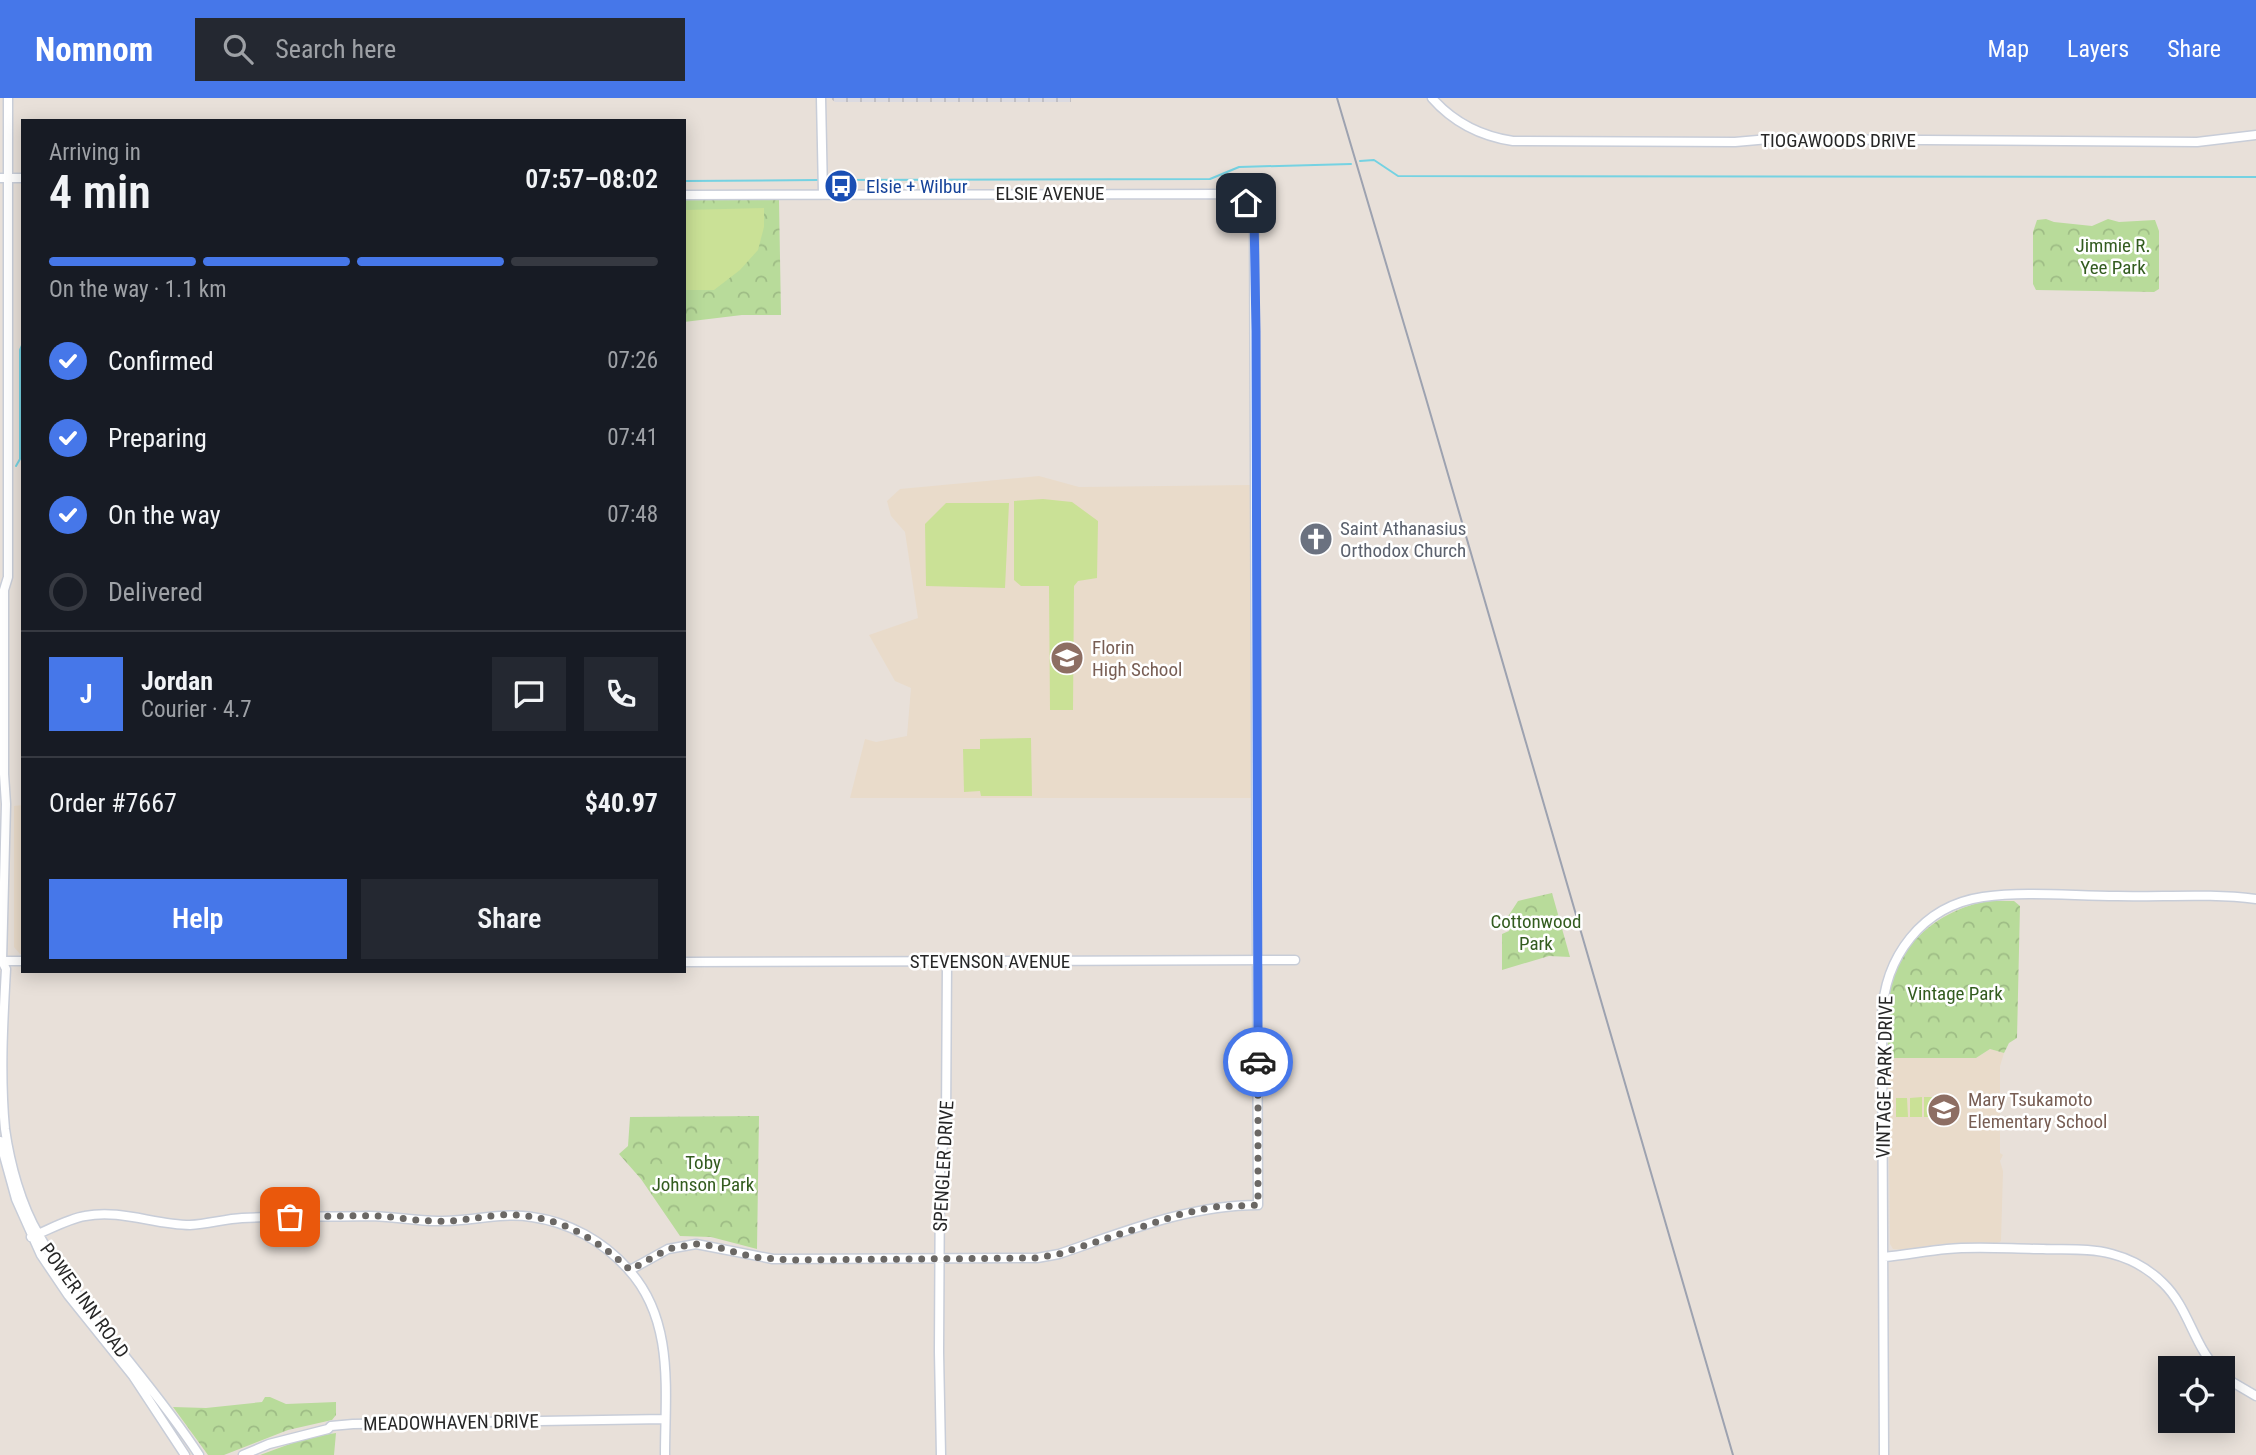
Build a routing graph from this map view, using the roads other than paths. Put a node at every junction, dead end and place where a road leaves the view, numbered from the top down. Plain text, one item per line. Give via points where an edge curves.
1 (8, 98) edge
2 (821, 98) edge
3 (1432, 98) edge
4 (2256, 135) edge
5 (4, 178) edge
6 (823, 194) junction
7 (686, 195) edge
8 (0, 580) edge
9 (4, 590) junction
10 (2256, 899) edge
11 (1295, 960) dead end
12 (21, 961) edge
13 (947, 961) junction
14 (1257, 961) junction
15 (686, 962) edge
16 (1, 963) edge
17 (0, 1141) edge
18 (35, 1236) junction
19 (1884, 1257) junction
20 (939, 1259) junction
21 (630, 1270) junction
22 (2207, 1356) edge
23 (2235, 1384) edge
24 (2256, 1396) edge
25 (665, 1419) junction
26 (185, 1455) edge
27 (199, 1455) edge
28 (243, 1455) edge
29 (665, 1455) edge
30 (941, 1455) edge
31 (1884, 1455) edge

1 - 5 street, POWER INN ROAD
2 - 6 street
3 - 4 street, TIOGAWOODS DRIVE via 1472,130 1513,141 2184,142
5 - 9 street, POWER INN ROAD via 8,578
6 - 7 street, ELSIE AVENUE
6 - 14 street, ELSIE AVENUE via 1230,194 1246,203 1254,215
8 - 9 street, POWER INN ROAD
9 - 16 street, POWER INN ROAD via 6,804
10 - 19 street, VINTAGE PARK DRIVE via 1994,896 1942,910 1922,925 1893,963 1882,1004
11 - 14 street, STEVENSON AVENUE
12 - 16 street
13 - 14 street, STEVENSON AVENUE
13 - 15 street, STEVENSON AVENUE
13 - 20 street, SPENGLER DRIVE
14 - 20 street via 1258,1205 1197,1210 1037,1258
16 - 18 street, POWER INN ROAD via 6,969 2,1041 5,1131
17 - 18 street, POWER INN ROAD via 10,1181
18 - 21 street via 101,1214 188,1225 243,1218 378,1216 434,1222 519,1215 577,1230
18 - 26 street, POWER INN ROAD via 63,1289 133,1376
18 - 27 street, POWER INN ROAD
19 - 22 street via 1947,1249 2113,1254 2147,1270 2169,1290
19 - 31 street, VINTAGE PARK DRIVE
20 - 21 street via 774,1259 696,1244 668,1249
20 - 30 street, SPENGLER DRIVE
21 - 25 street via 651,1305 663,1339
23 - 24 street
25 - 28 street, MEADOWHAVEN DRIVE via 353,1424 331,1426
25 - 29 street

